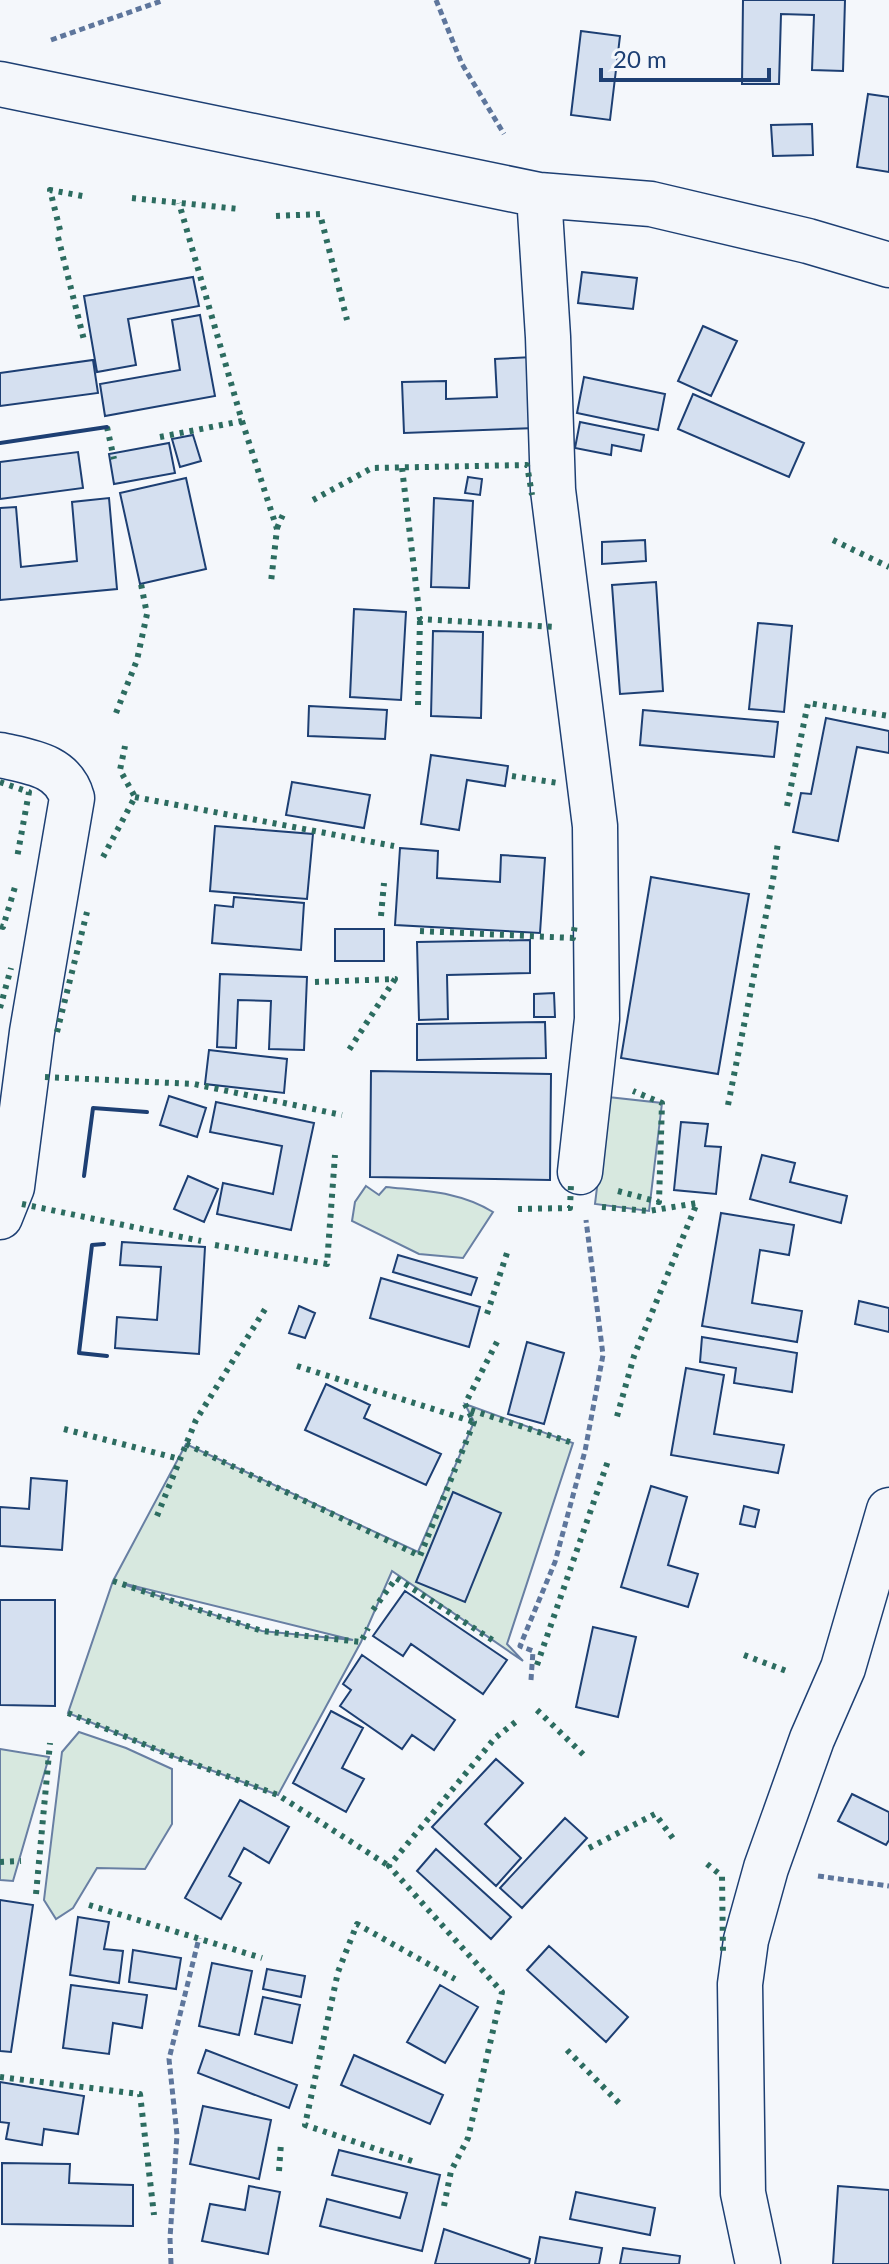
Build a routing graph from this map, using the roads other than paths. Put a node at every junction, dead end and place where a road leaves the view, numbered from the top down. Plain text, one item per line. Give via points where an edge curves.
1 (0, 84) edge
2 (539, 195) junction
3 (889, 265) edge
4 (0, 755) edge
5 (580, 1172) road end
6 (0, 1217) edge
7 (889, 1510) edge
8 (758, 2264) edge

1 - 2 street
2 - 3 street via 651,204
2 - 5 street via 553,490 595,826 597,1019
4 - 6 street via 61,775 72,798 12,1187
7 - 8 street via 843,1668 812,1739 746,1940 740,1984 743,2193

